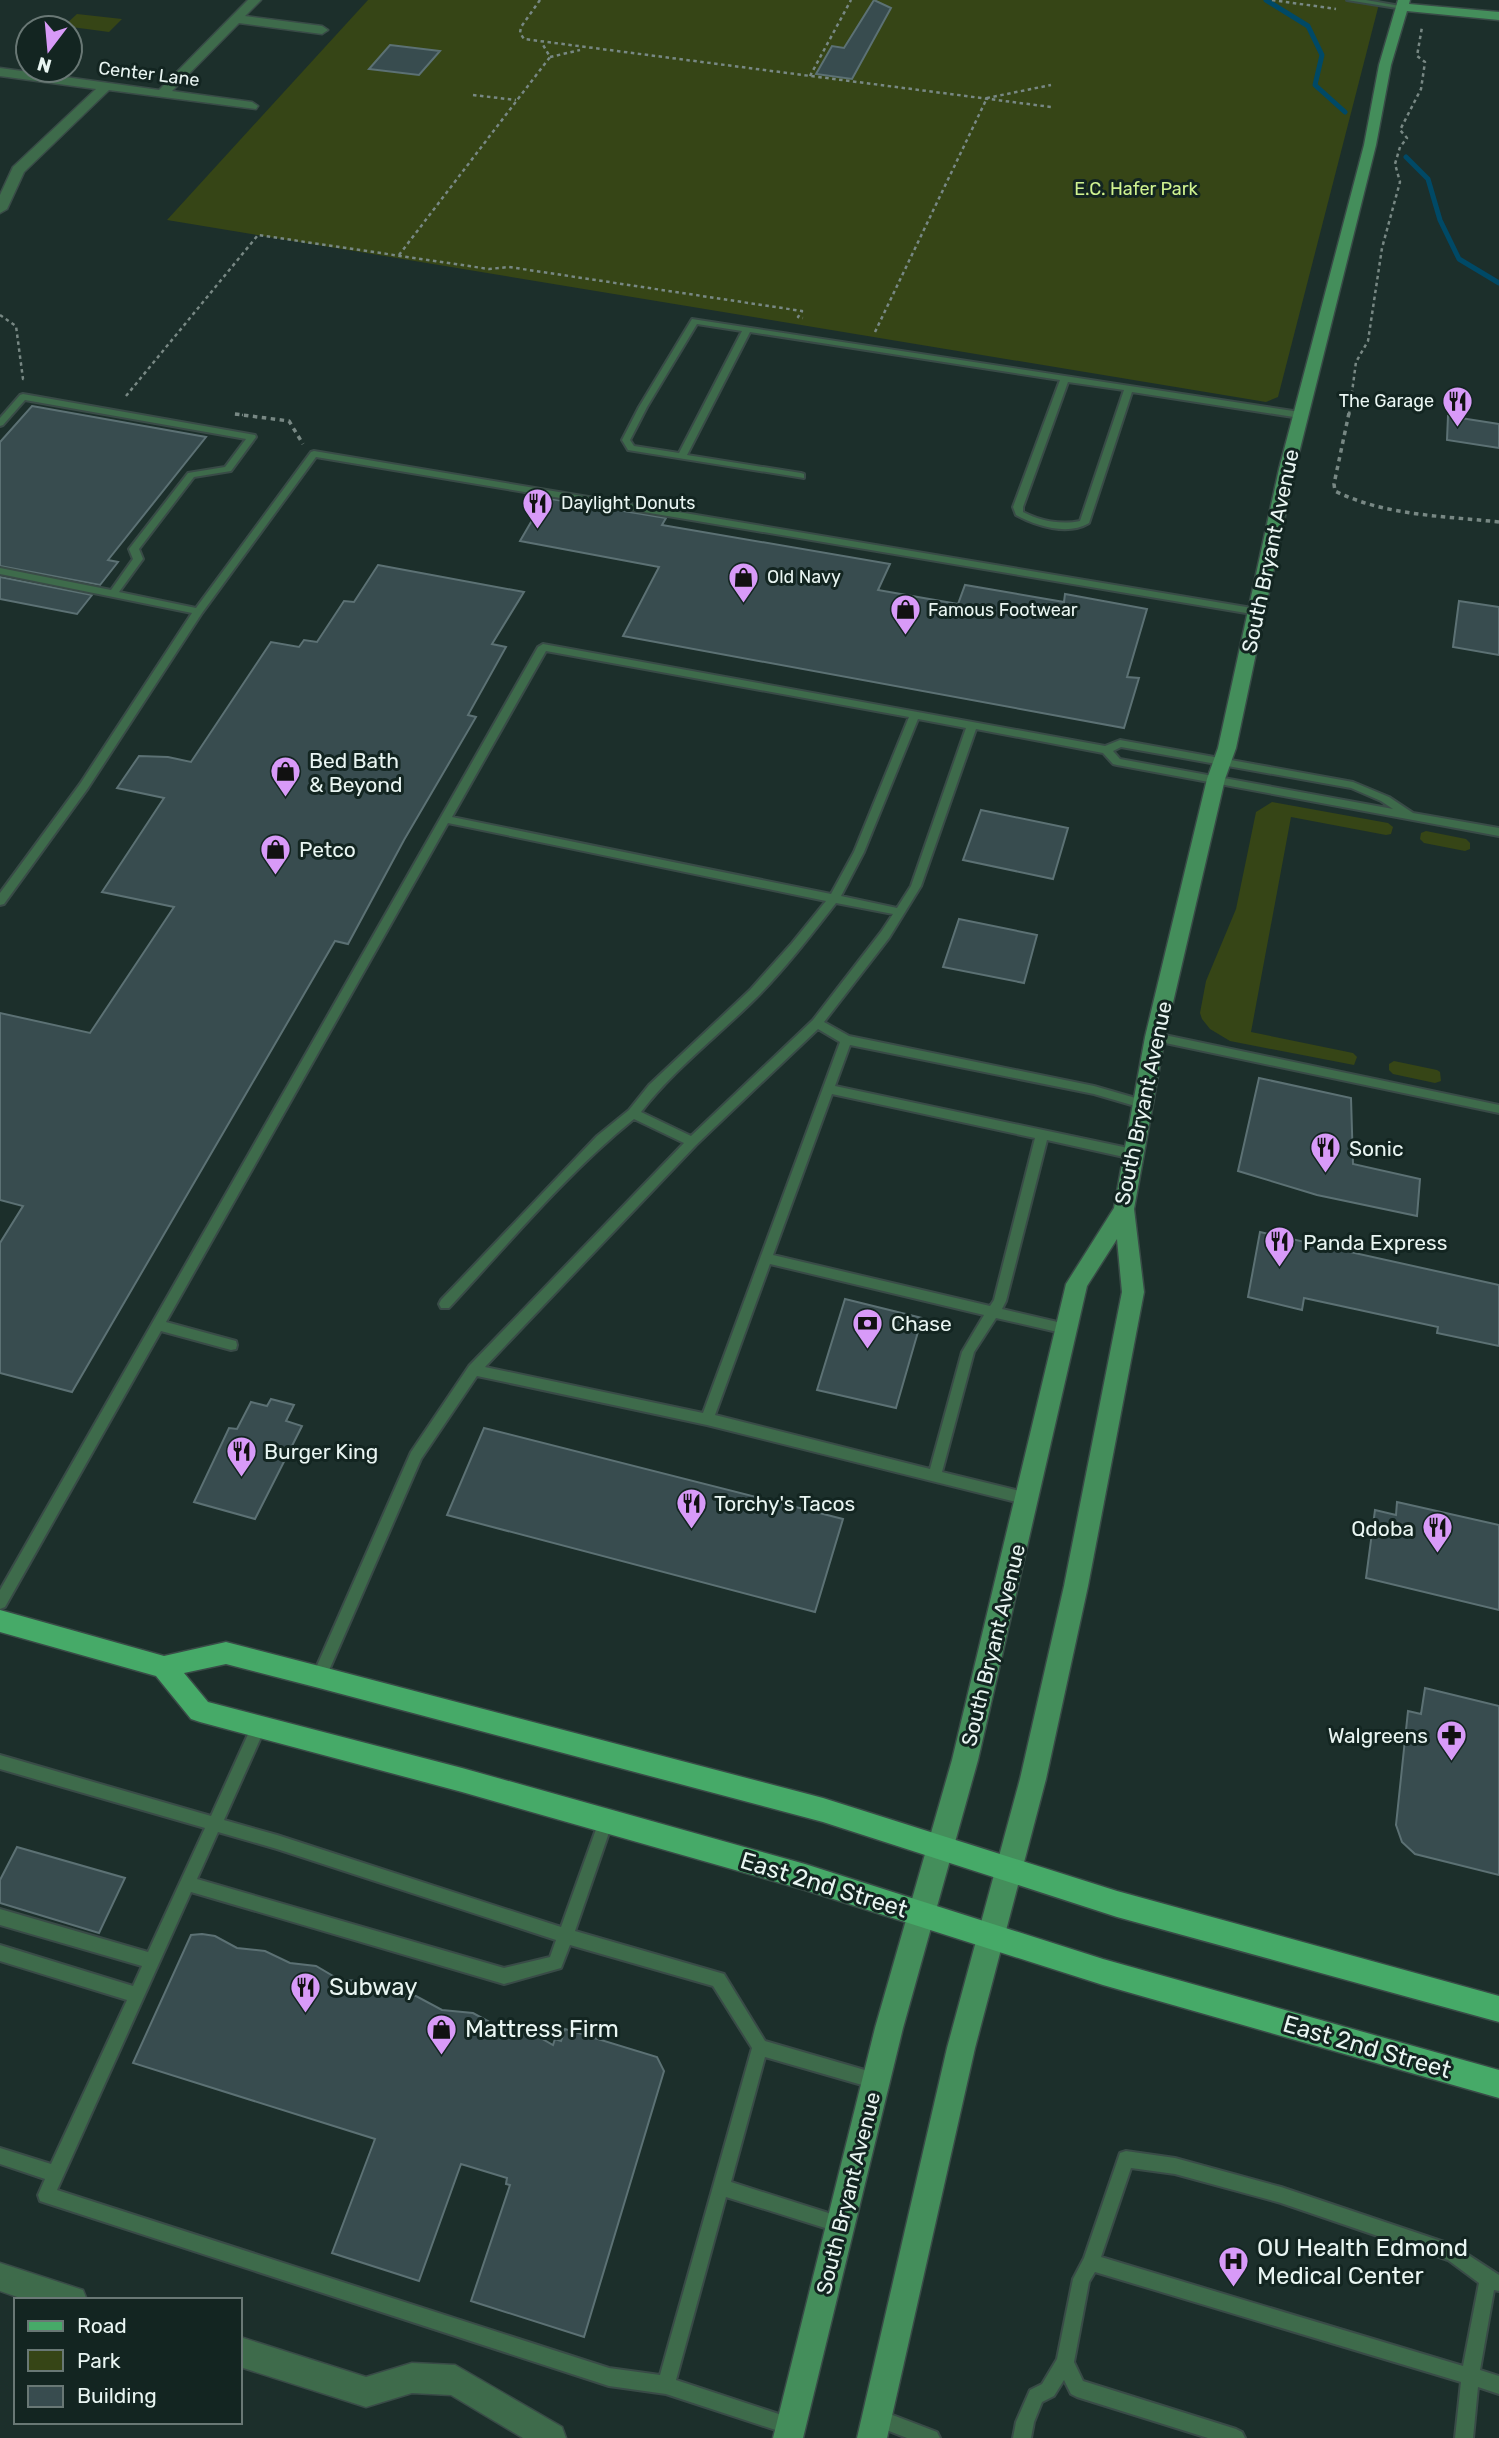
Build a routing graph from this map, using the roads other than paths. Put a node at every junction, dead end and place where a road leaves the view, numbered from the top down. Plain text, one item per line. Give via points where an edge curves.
1 (255, 0) edge
2 (1350, 0) edge
3 (1402, 8) edge
4 (1499, 16) edge
5 (237, 19) junction
6 (322, 30) dead end
7 (0, 72) edge
8 (105, 87) junction
9 (163, 93) junction
10 (252, 106) dead end
11 (0, 209) edge
12 (747, 329) junction
13 (1065, 378) junction
14 (1129, 389) junction
15 (1300, 415) junction
16 (0, 423) edge
17 (681, 457) junction
18 (801, 476) dead end
19 (0, 571) edge
20 (113, 594) junction
21 (198, 611) junction
22 (1258, 611) junction
23 (915, 715) junction
24 (972, 725) junction
25 (1106, 750) junction
26 (1219, 771) junction
27 (1409, 815) junction
28 (446, 819) junction
29 (1499, 832) edge
30 (835, 897) junction
31 (0, 901) edge
32 (900, 912) junction
33 (817, 1023) junction
34 (1155, 1037) junction
35 (846, 1040) junction
36 (828, 1089) junction
37 (1142, 1104) junction
38 (1499, 1109) edge
39 (633, 1113) junction
40 (1042, 1135) junction
41 (692, 1142) junction
42 (1133, 1154) junction
43 (1124, 1209) junction
44 (766, 1258) junction
45 (445, 1304) dead end
46 (994, 1312) junction
47 (159, 1325) junction
48 (1066, 1329) junction
49 (231, 1345) dead end
50 (474, 1370) junction
51 (707, 1419) junction
52 (934, 1476) junction
53 (1028, 1499) junction
54 (0, 1603) edge
55 (0, 1621) edge
56 (164, 1667) junction
57 (319, 1677) junction
58 (259, 1726) junction
59 (0, 1762) edge
60 (606, 1821) junction
61 (213, 1824) junction
62 (940, 1847) junction
63 (1009, 1869) junction
64 (187, 1883) junction
65 (920, 1913) junction
66 (0, 1917) edge
67 (566, 1936) junction
68 (991, 1936) junction
69 (0, 1953) edge
70 (152, 1961) junction
71 (137, 1995) junction
72 (1499, 2009) edge
73 (760, 2048) junction
74 (876, 2081) junction
75 (1499, 2084) edge
76 (0, 2156) edge
77 (56, 2174) junction
78 (721, 2188) junction
79 (841, 2225) junction
80 (1091, 2262) junction
81 (0, 2277) edge
82 (1494, 2281) edge
83 (68, 2298) edge
84 (242, 2353) edge
85 (1065, 2362) junction
86 (1470, 2376) junction
87 (666, 2385) junction
88 (1499, 2385) edge
89 (874, 2428) edge
90 (790, 2432) edge
91 (551, 2438) edge
92 (931, 2438) edge
93 (1022, 2438) edge
94 (1236, 2438) edge
95 (1464, 2438) edge

1 - 5 street
2 - 3 lane
3 - 4 main road
3 - 15 main road, South Bryant Avenue
5 - 6 street
5 - 9 street
7 - 8 street, Center Lane
8 - 9 street, Center Lane
8 - 11 street via 18,170
9 - 10 street, Center Lane
12 - 13 lane
12 - 17 lane
12 - 17 lane via 695,321 626,440 631,447
13 - 14 lane
13 - 14 lane via 1018,507 1028,519 1076,526 1084,523
14 - 15 lane
15 - 22 main road, South Bryant Avenue
16 - 20 lane via 23,397 252,437 228,469 191,475 134,549 138,559
17 - 18 lane
19 - 20 lane
20 - 21 lane
21 - 22 lane via 314,454
21 - 31 lane via 84,786
22 - 26 main road, South Bryant Avenue
23 - 24 lane
23 - 28 lane via 543,647
23 - 30 lane via 859,852
24 - 25 lane
24 - 32 lane via 916,887
25 - 26 lane via 1120,743
25 - 26 lane via 1117,762
26 - 27 lane
26 - 27 lane via 1353,785
26 - 34 main road, South Bryant Avenue
27 - 29 lane
28 - 30 lane
28 - 47 lane
30 - 32 lane
30 - 39 lane via 754,993 653,1088
32 - 33 lane
33 - 35 lane
33 - 41 lane
34 - 37 main road, South Bryant Avenue
34 - 38 lane
35 - 36 lane
35 - 37 lane via 1094,1090
36 - 40 lane
36 - 44 lane
37 - 42 main road, South Bryant Avenue
39 - 41 lane
39 - 45 lane via 601,1139
40 - 42 lane
40 - 46 lane
41 - 50 lane
42 - 43 main road, South Bryant Avenue
43 - 48 main road, South Bryant Avenue via 1077,1284
43 - 63 main road via 1133,1292 1124,1348 1076,1586
44 - 46 lane
44 - 51 lane
46 - 48 lane
46 - 52 lane via 976,1333 968,1352
47 - 49 lane
47 - 54 lane
48 - 53 main road, South Bryant Avenue
50 - 51 lane
50 - 57 lane via 416,1456
51 - 52 lane
52 - 53 lane
53 - 62 main road, South Bryant Avenue
55 - 56 main road
56 - 57 main road via 226,1653
56 - 58 main road, East 2nd Street via 201,1711
57 - 62 main road via 823,1810
58 - 60 main road, East 2nd Street
58 - 61 lane
59 - 61 lane
60 - 65 main road, East 2nd Street
60 - 67 lane
61 - 64 lane
61 - 67 lane
62 - 63 main road
62 - 65 main road, South Bryant Avenue
63 - 68 main road
63 - 72 main road
64 - 67 lane via 504,1976 556,1963
64 - 70 lane
65 - 68 main road, East 2nd Street
65 - 74 main road, South Bryant Avenue
66 - 70 lane
67 - 73 lane via 718,1980
68 - 75 main road, East 2nd Street
68 - 89 main road
69 - 71 lane
70 - 71 lane
71 - 77 lane
73 - 74 lane
73 - 78 lane
74 - 79 main road, South Bryant Avenue
76 - 77 lane
77 - 87 lane via 46,2195 609,2377
78 - 79 lane
78 - 87 lane
79 - 90 main road, South Bryant Avenue
80 - 82 lane via 1126,2159 1175,2166 1281,2195 1453,2253
80 - 85 lane via 1081,2279
80 - 86 lane
81 - 83 street
82 - 86 lane
84 - 91 street via 366,2392 412,2378 455,2380
85 - 93 lane via 1048,2390 1036,2396
85 - 94 lane via 1077,2388
86 - 88 lane
86 - 95 lane
87 - 90 lane
89 - 92 lane

